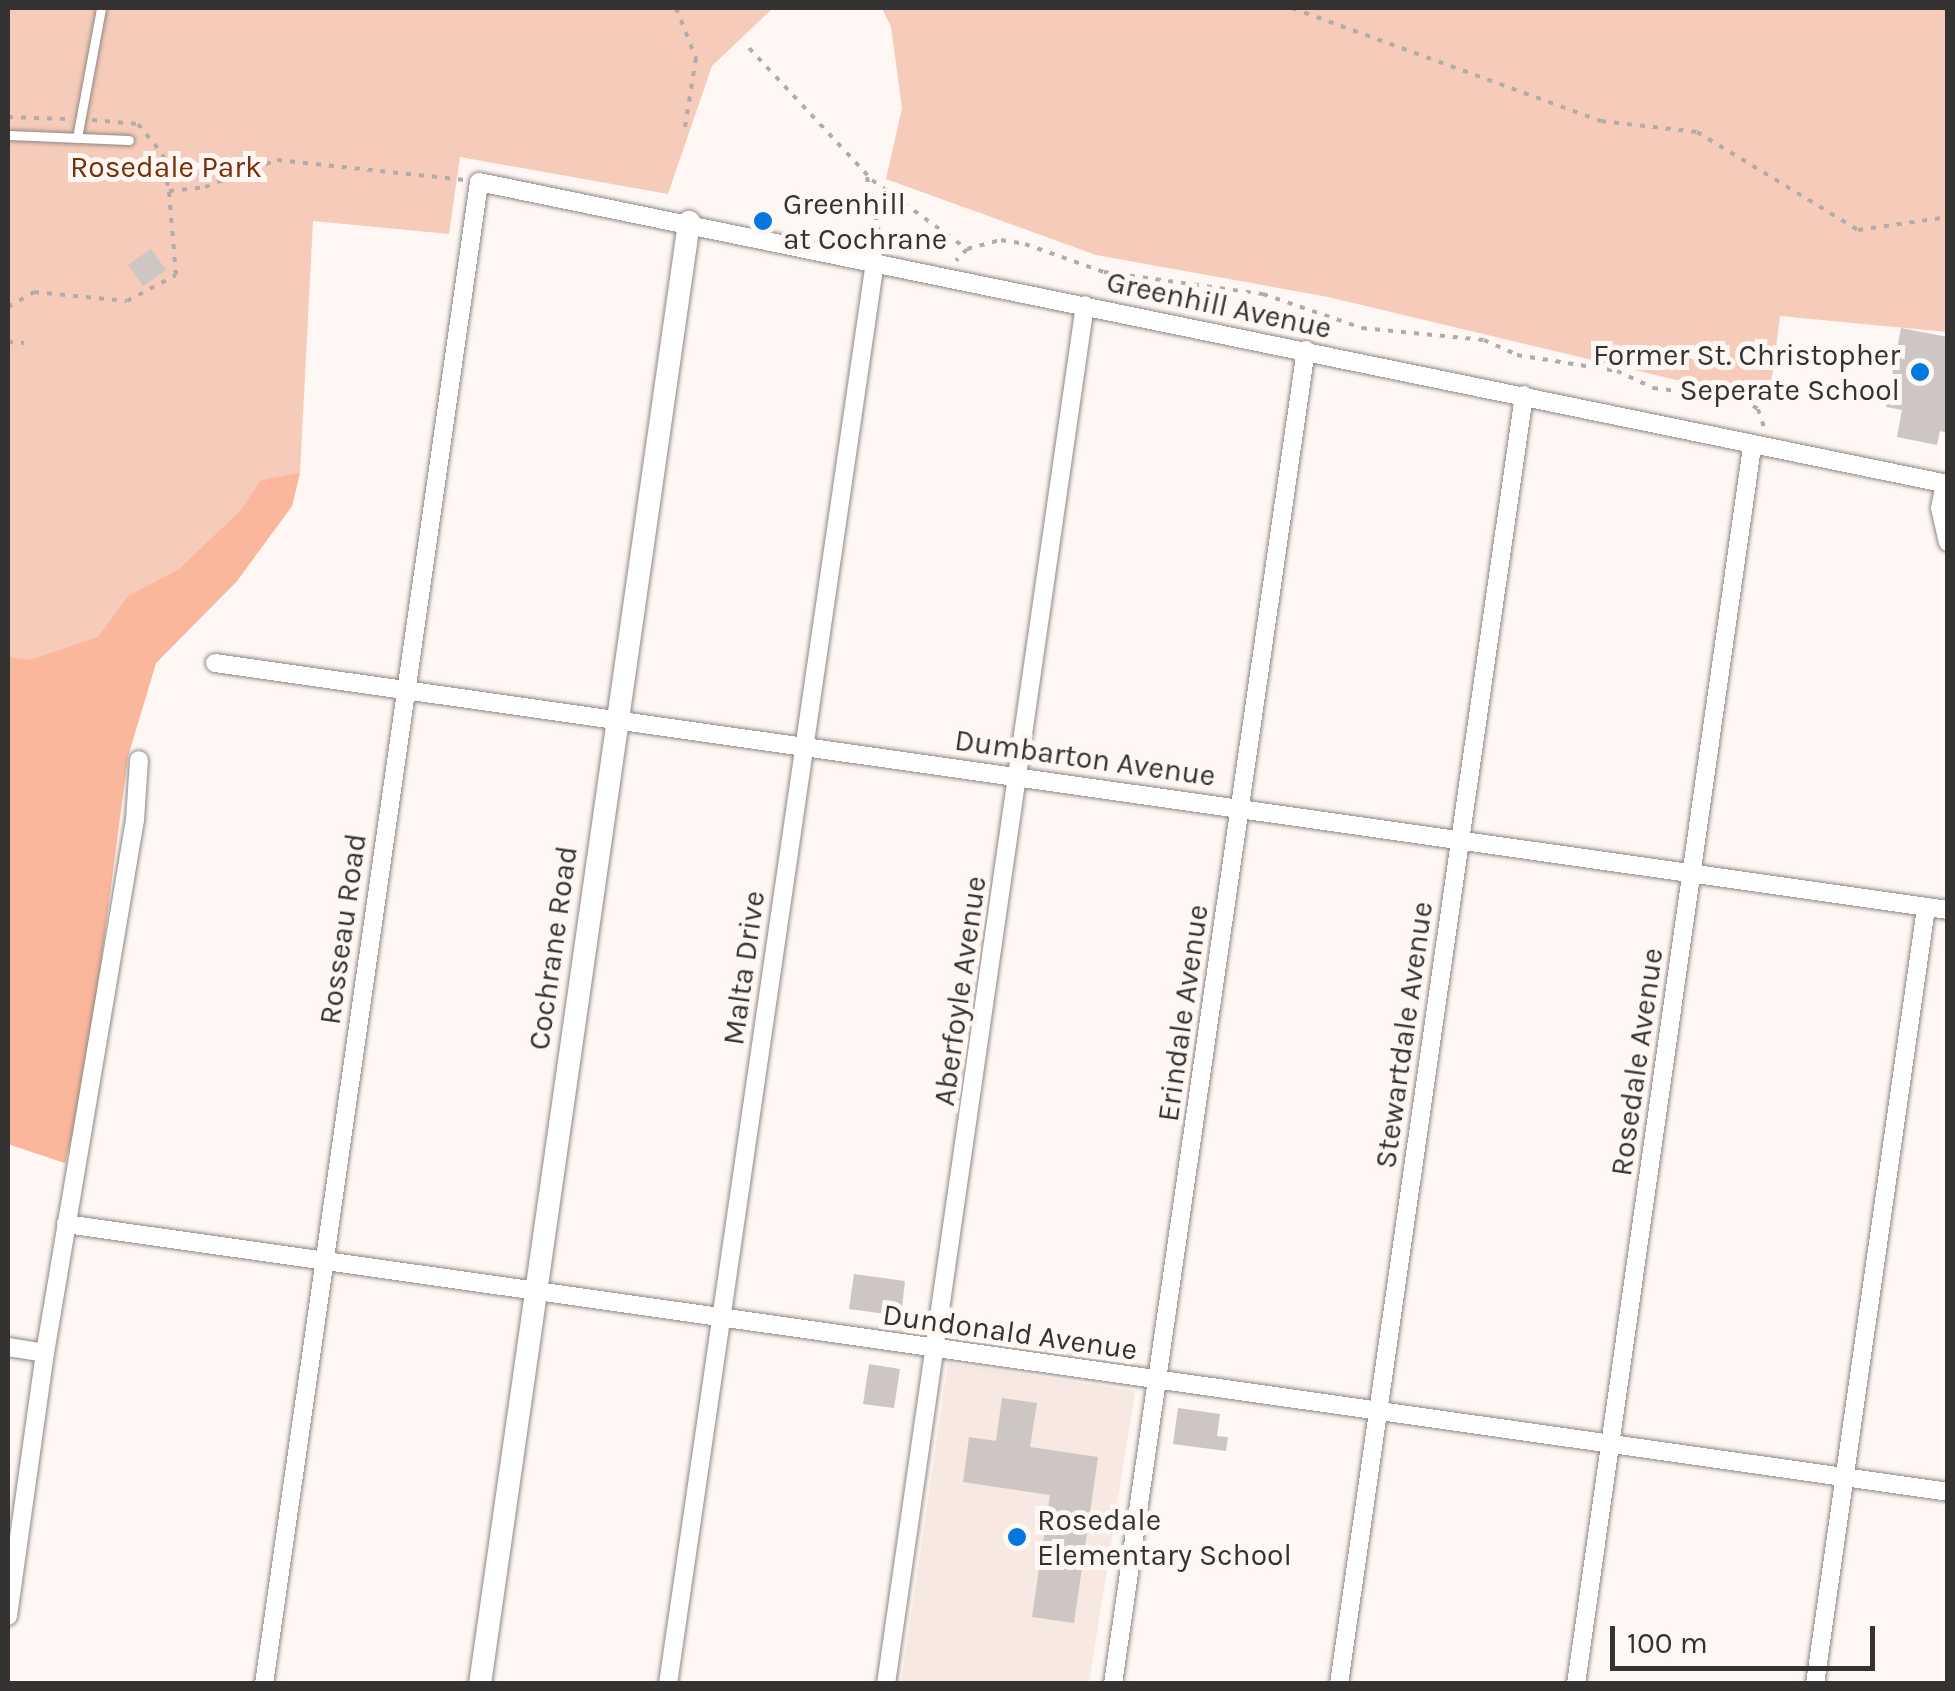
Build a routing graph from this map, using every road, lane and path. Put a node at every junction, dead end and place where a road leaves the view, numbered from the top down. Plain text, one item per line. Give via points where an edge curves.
1 (101, 8) edge
2 (676, 8) edge
3 (1292, 8) edge
4 (749, 48) dead end
5 (8, 117) edge
6 (80, 120) junction
7 (685, 127) dead end
8 (8, 134) edge
9 (77, 138) junction
10 (130, 140) dead end
11 (866, 174) junction
12 (479, 182) junction
13 (169, 191) junction
14 (1948, 217) edge
15 (689, 222) junction
16 (967, 249) junction
17 (878, 254) junction
18 (956, 261) dead end
19 (1085, 305) junction
20 (8, 307) edge
21 (8, 342) edge
22 (24, 343) dead end
23 (1306, 350) junction
24 (1524, 395) junction
25 (1765, 432) dead end
26 (1752, 448) junction
27 (1946, 483) edge
28 (1948, 542) edge
29 (215, 663) dead end
30 (404, 688) junction
31 (616, 718) junction
32 (804, 745) junction
33 (139, 760) dead end
34 (1018, 777) junction
35 (1241, 808) junction
36 (1460, 841) junction
37 (1692, 872) junction
38 (1926, 908) junction
39 (1948, 910) edge
40 (66, 1224) junction
41 (324, 1262) junction
42 (534, 1290) junction
43 (722, 1320) junction
44 (8, 1347) edge
45 (935, 1348) junction
46 (44, 1353) junction
47 (1158, 1380) junction
48 (1378, 1412) junction
49 (1610, 1445) junction
50 (1844, 1478) junction
51 (1948, 1492) edge
52 (8, 1616) edge
53 (264, 1684) edge
54 (480, 1684) edge
55 (668, 1684) edge
56 (886, 1684) edge
57 (1114, 1684) edge
58 (1338, 1684) edge
59 (1576, 1684) edge
60 (1815, 1684) edge

1 - 6 lane
2 - 7 path via 696,58
3 - 14 path via 1601,121 1697,132 1858,230
4 - 11 path
5 - 6 path
6 - 9 lane
6 - 13 path via 138,124 163,155
8 - 9 lane
9 - 10 lane
11 - 16 path
11 - 17 path
12 - 13 path via 277,160 205,187
12 - 15 street, Greenhill Avenue
12 - 30 street, Rosseau Road
13 - 20 path via 176,275 128,301 34,292
15 - 17 street, Greenhill Avenue
15 - 31 street, Cochrane Road
16 - 18 path
16 - 25 path via 1000,240 1025,244 1104,272 1263,294 1362,328 1484,340 1517,355 1617,371 1653,388 1742,399 1758,409
17 - 19 street, Greenhill Avenue
17 - 32 street, Malta Drive
19 - 23 street, Greenhill Avenue
19 - 34 street, Aberfoyle Avenue
21 - 22 path
23 - 24 street, Greenhill Avenue
23 - 35 street, Erindale Avenue
24 - 26 street, Greenhill Avenue
24 - 36 street, Stewartdale Avenue
26 - 27 street, Greenhill Avenue
26 - 37 street, Rosedale Avenue
27 - 28 street via 1940,508
29 - 30 street, Dumbarton Avenue
30 - 31 street, Dumbarton Avenue
30 - 41 street, Rosseau Road
31 - 32 street, Dumbarton Avenue
31 - 42 street, Cochrane Road
32 - 34 street, Dumbarton Avenue
32 - 43 street, Malta Drive
33 - 40 street via 95,1077
34 - 35 street, Dumbarton Avenue
34 - 45 street, Aberfoyle Avenue
35 - 36 street, Dumbarton Avenue
35 - 47 street, Erindale Avenue
36 - 37 street, Dumbarton Avenue
36 - 48 street, Stewartdale Avenue
37 - 38 street, Dumbarton Avenue
37 - 49 street, Rosedale Avenue
38 - 39 street, Dumbarton Avenue
38 - 50 street
40 - 41 street, Dundonald Avenue
40 - 46 street
41 - 42 street, Dundonald Avenue
41 - 53 street, Rosseau Road
42 - 43 street, Dundonald Avenue
42 - 54 street, Cochrane Road
43 - 45 street, Dundonald Avenue
43 - 55 street, Malta Drive
44 - 46 street
45 - 47 street, Dundonald Avenue
45 - 56 street, Aberfoyle Avenue
46 - 52 street
47 - 48 street, Dundonald Avenue
47 - 57 street, Erindale Avenue
48 - 49 street, Dundonald Avenue
48 - 58 street, Stewartdale Avenue
49 - 50 street, Dundonald Avenue
49 - 59 street, Rosedale Avenue
50 - 51 street, Dundonald Avenue
50 - 60 street

